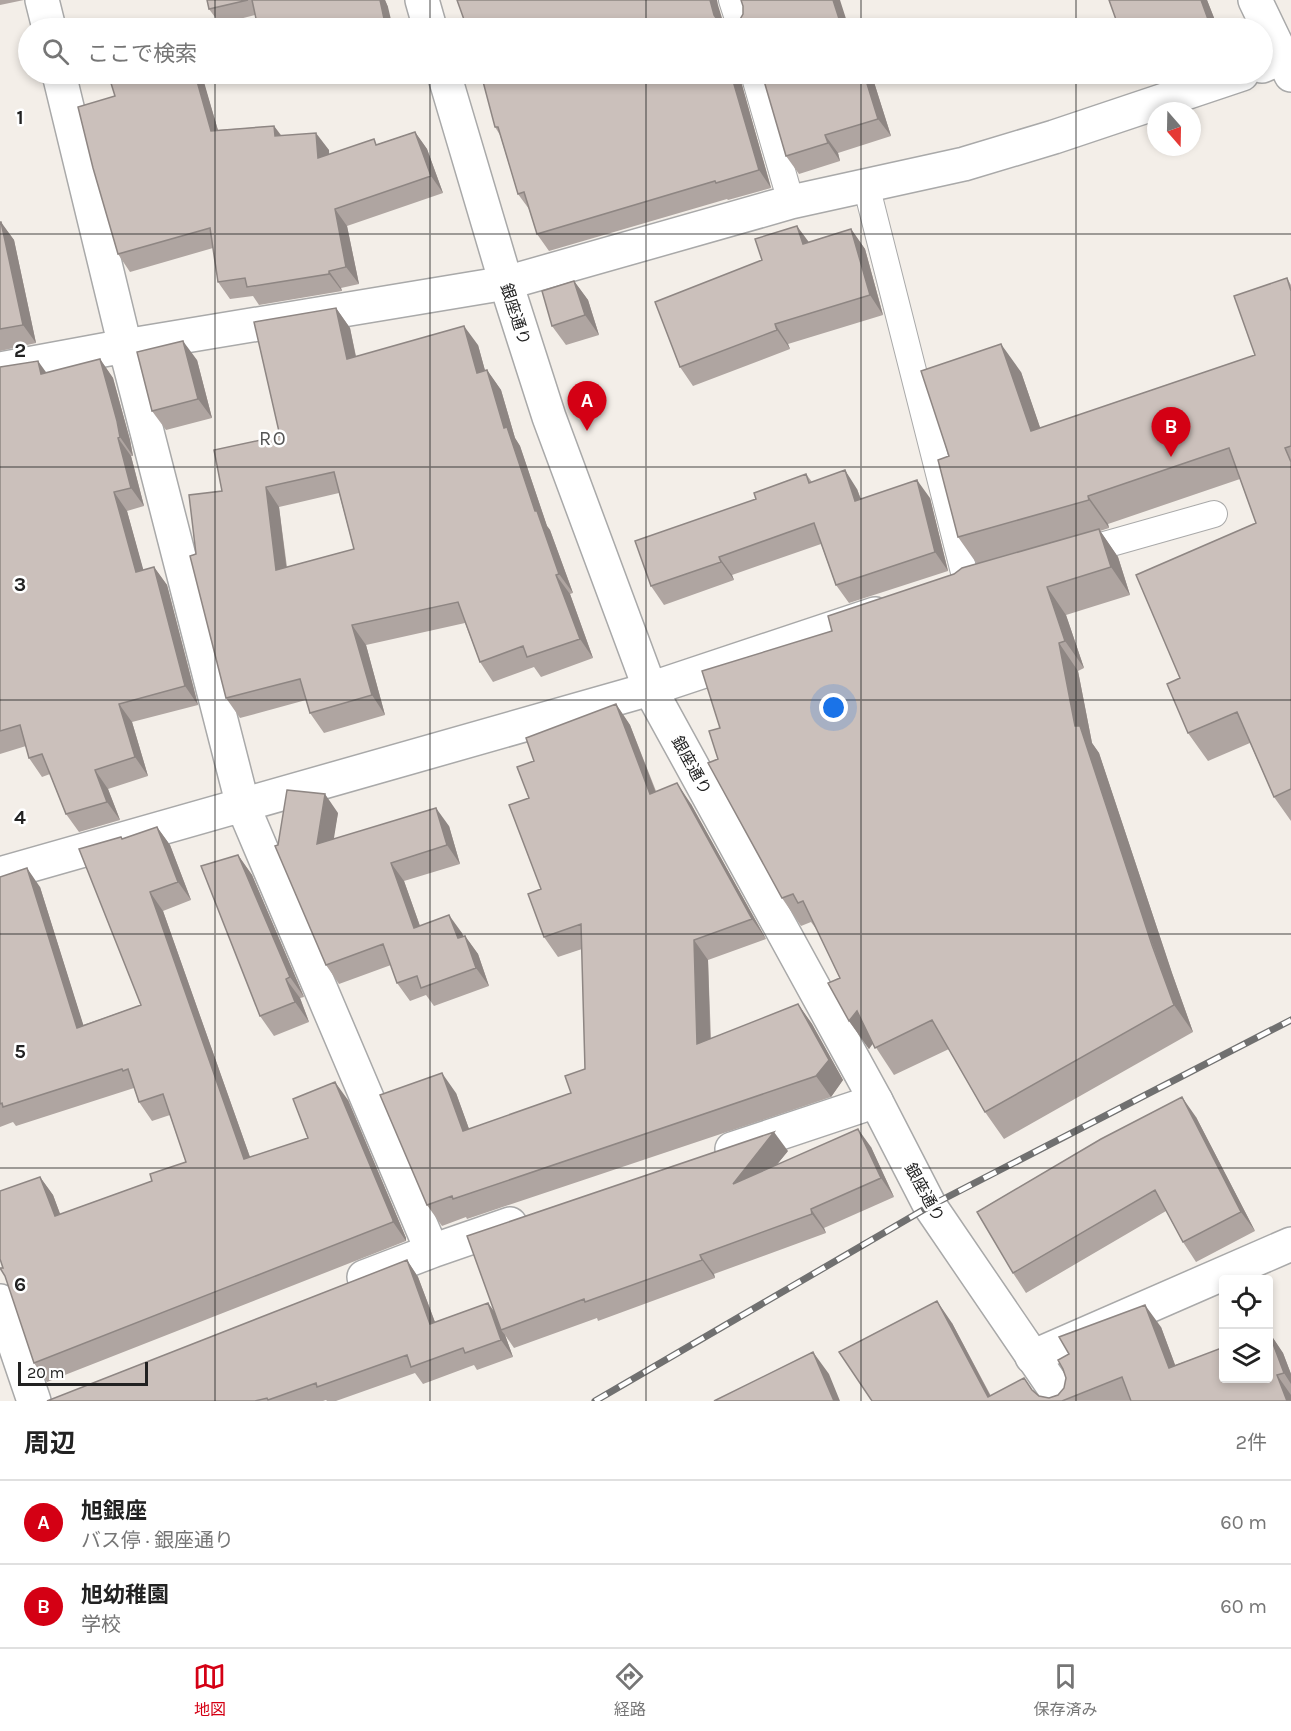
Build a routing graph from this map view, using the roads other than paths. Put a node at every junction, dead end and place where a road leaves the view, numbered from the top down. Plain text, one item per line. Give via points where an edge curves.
1 (42, 0) edge
2 (422, 0) edge
3 (732, 0) edge
4 (1255, 0) edge
5 (46, 18) edge
6 (427, 18) edge
7 (738, 18) edge
8 (1263, 18) edge
9 (1273, 42) edge
10 (1282, 63) edge
11 (61, 84) edge
12 (447, 84) edge
13 (757, 84) edge
14 (1212, 84) edge
15 (866, 185) junction
16 (792, 202) junction
17 (506, 283) junction
18 (125, 346) junction
19 (0, 369) edge
20 (1214, 514) dead end
21 (1057, 558) edge
22 (1001, 574) edge
23 (899, 607) edge
24 (650, 689) junction
25 (243, 806) junction
26 (0, 874) edge
27 (876, 1101) junction
28 (710, 1157) edge
29 (543, 1213) edge
30 (1291, 1244) edge
31 (432, 1251) junction
32 (333, 1290) edge
33 (0, 1300) edge
34 (1032, 1357) junction
35 (48, 1400) edge
36 (1063, 1401) edge

1 - 5 street
2 - 6 street
3 - 7 lane
4 - 8 street
9 - 10 street
11 - 18 street
12 - 17 street, 銀座通り
13 - 16 lane
14 - 15 street via 964,164
15 - 16 street
15 - 22 lane via 956,588
16 - 17 street
17 - 18 street
17 - 24 street, 銀座通り via 549,417
18 - 19 street
18 - 25 street
20 - 21 lane
23 - 24 street
24 - 25 street
24 - 27 street, 銀座通り
25 - 26 street
25 - 31 street
27 - 28 street
27 - 34 street, 銀座通り via 930,1206
29 - 31 street
30 - 34 street
31 - 32 street
33 - 35 street
34 - 36 street, 銀座通り

